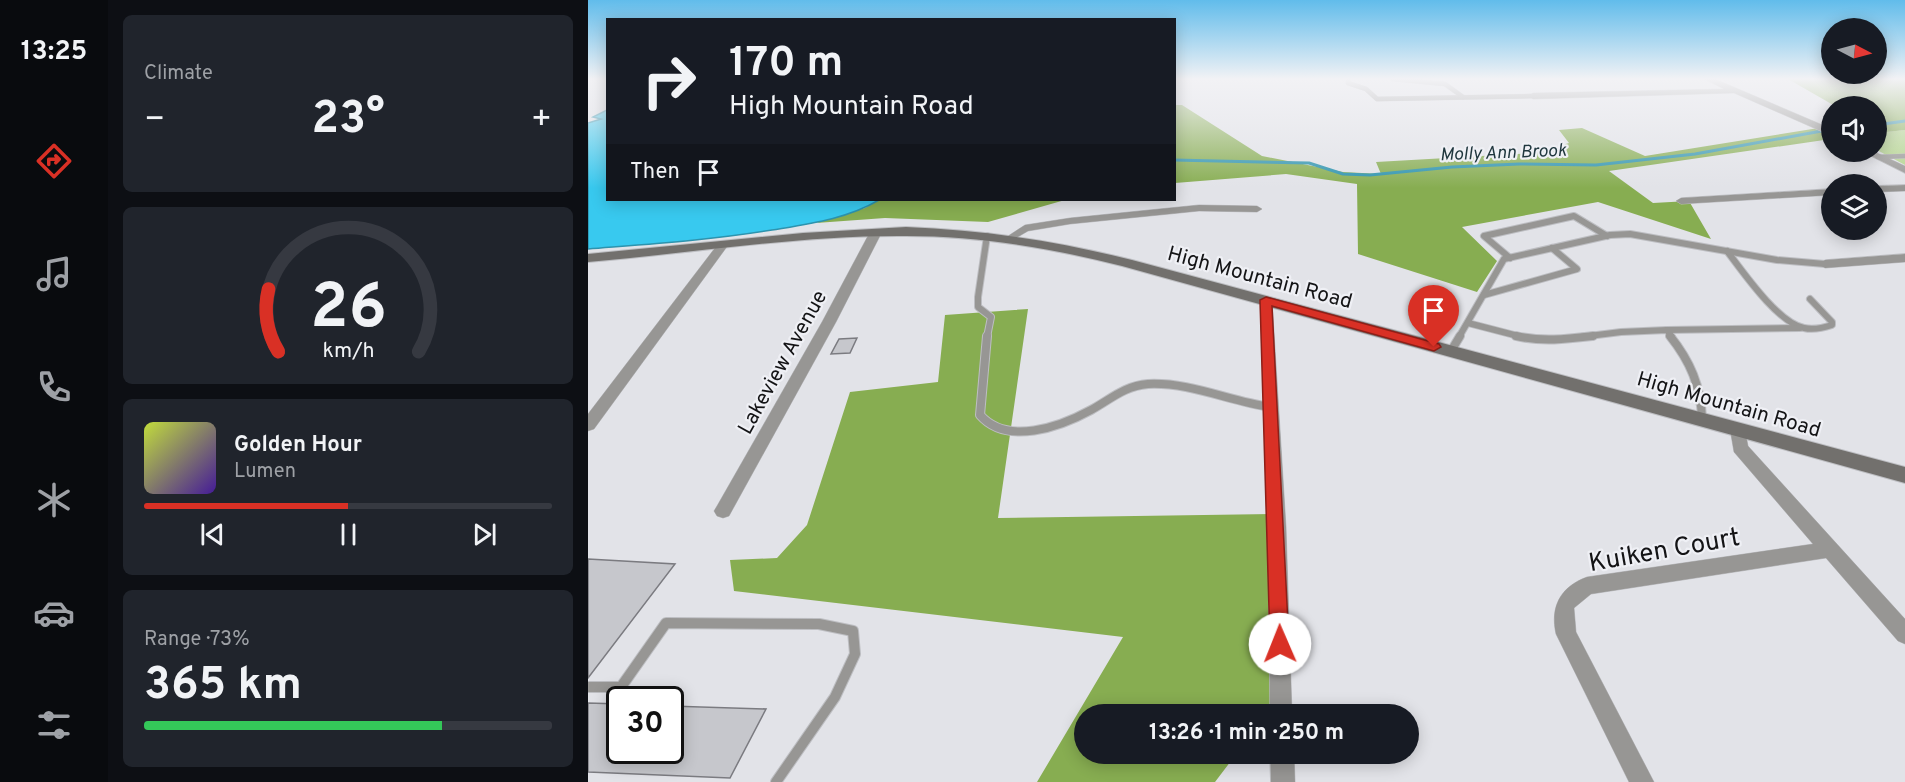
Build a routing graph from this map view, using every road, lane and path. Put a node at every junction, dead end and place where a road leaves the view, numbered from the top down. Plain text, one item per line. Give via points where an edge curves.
1 (1792, 115) edge
2 (1821, 128) edge
3 (1905, 156) edge
4 (1887, 157) edge
5 (1887, 161) edge
6 (1905, 170) edge
7 (1905, 188) edge
8 (1887, 189) edge
9 (1821, 193) edge
10 (1681, 201) dead end
11 (1257, 209) dead end
12 (876, 232) junction
13 (987, 236) junction
14 (1607, 236) junction
15 (1011, 238) junction
16 (722, 246) junction
17 (1552, 248) junction
18 (1727, 251) junction
19 (588, 258) edge
20 (1510, 258) junction
21 (1905, 258) edge
22 (1825, 264) joint
23 (1484, 295) junction
24 (1810, 299) dead end
25 (1266, 300) junction
26 (1468, 323) junction
27 (1801, 327) junction
28 (1667, 330) junction
29 (1451, 351) junction
30 (1270, 407) junction
31 (1702, 419) junction
32 (588, 425) edge
33 (1738, 429) junction
34 (1905, 475) edge
35 (723, 511) dead end
36 (1830, 549) junction
37 (1905, 634) edge
38 (588, 687) edge
39 (1281, 704) edge
40 (1282, 764) edge
41 (776, 782) edge
42 (1283, 782) edge
43 (1642, 782) edge

1 - 2 street
3 - 4 lane
5 - 6 street
7 - 8 street
9 - 10 street
11 - 15 street via 1199,208 1070,221 1025,228
12 - 13 street, High Mountain Road
12 - 16 street, High Mountain Road
12 - 35 street, Lakeview Avenue
13 - 15 street, High Mountain Road
13 - 30 lane via 976,295 978,307 991,317 980,415 994,428 1021,432 1052,427 1090,411 1121,390 1144,385 1171,383 1246,405
14 - 17 lane
14 - 18 lane via 1647,236
14 - 20 lane via 1574,216 1485,236
15 - 25 street, High Mountain Road via 1082,251
16 - 19 street, High Mountain Road
16 - 32 street
17 - 20 lane
17 - 23 lane via 1577,269
18 - 22 lane
18 - 27 lane via 1748,279
20 - 23 lane via 1504,259
21 - 22 street
23 - 26 lane
24 - 27 lane via 1833,325
25 - 29 street, High Mountain Road
25 - 30 street
26 - 28 lane via 1533,340
26 - 29 lane
27 - 28 lane
28 - 31 lane via 1691,369 1702,402
29 - 31 street, High Mountain Road
30 - 39 street
31 - 33 street, High Mountain Road
33 - 34 street, High Mountain Road
33 - 36 street via 1740,448
36 - 37 street
36 - 43 street, Kuiken Court via 1587,586 1573,594 1562,619 1566,634
38 - 41 lane via 621,687 666,624 819,624 853,631 855,654 836,697
40 - 42 street

